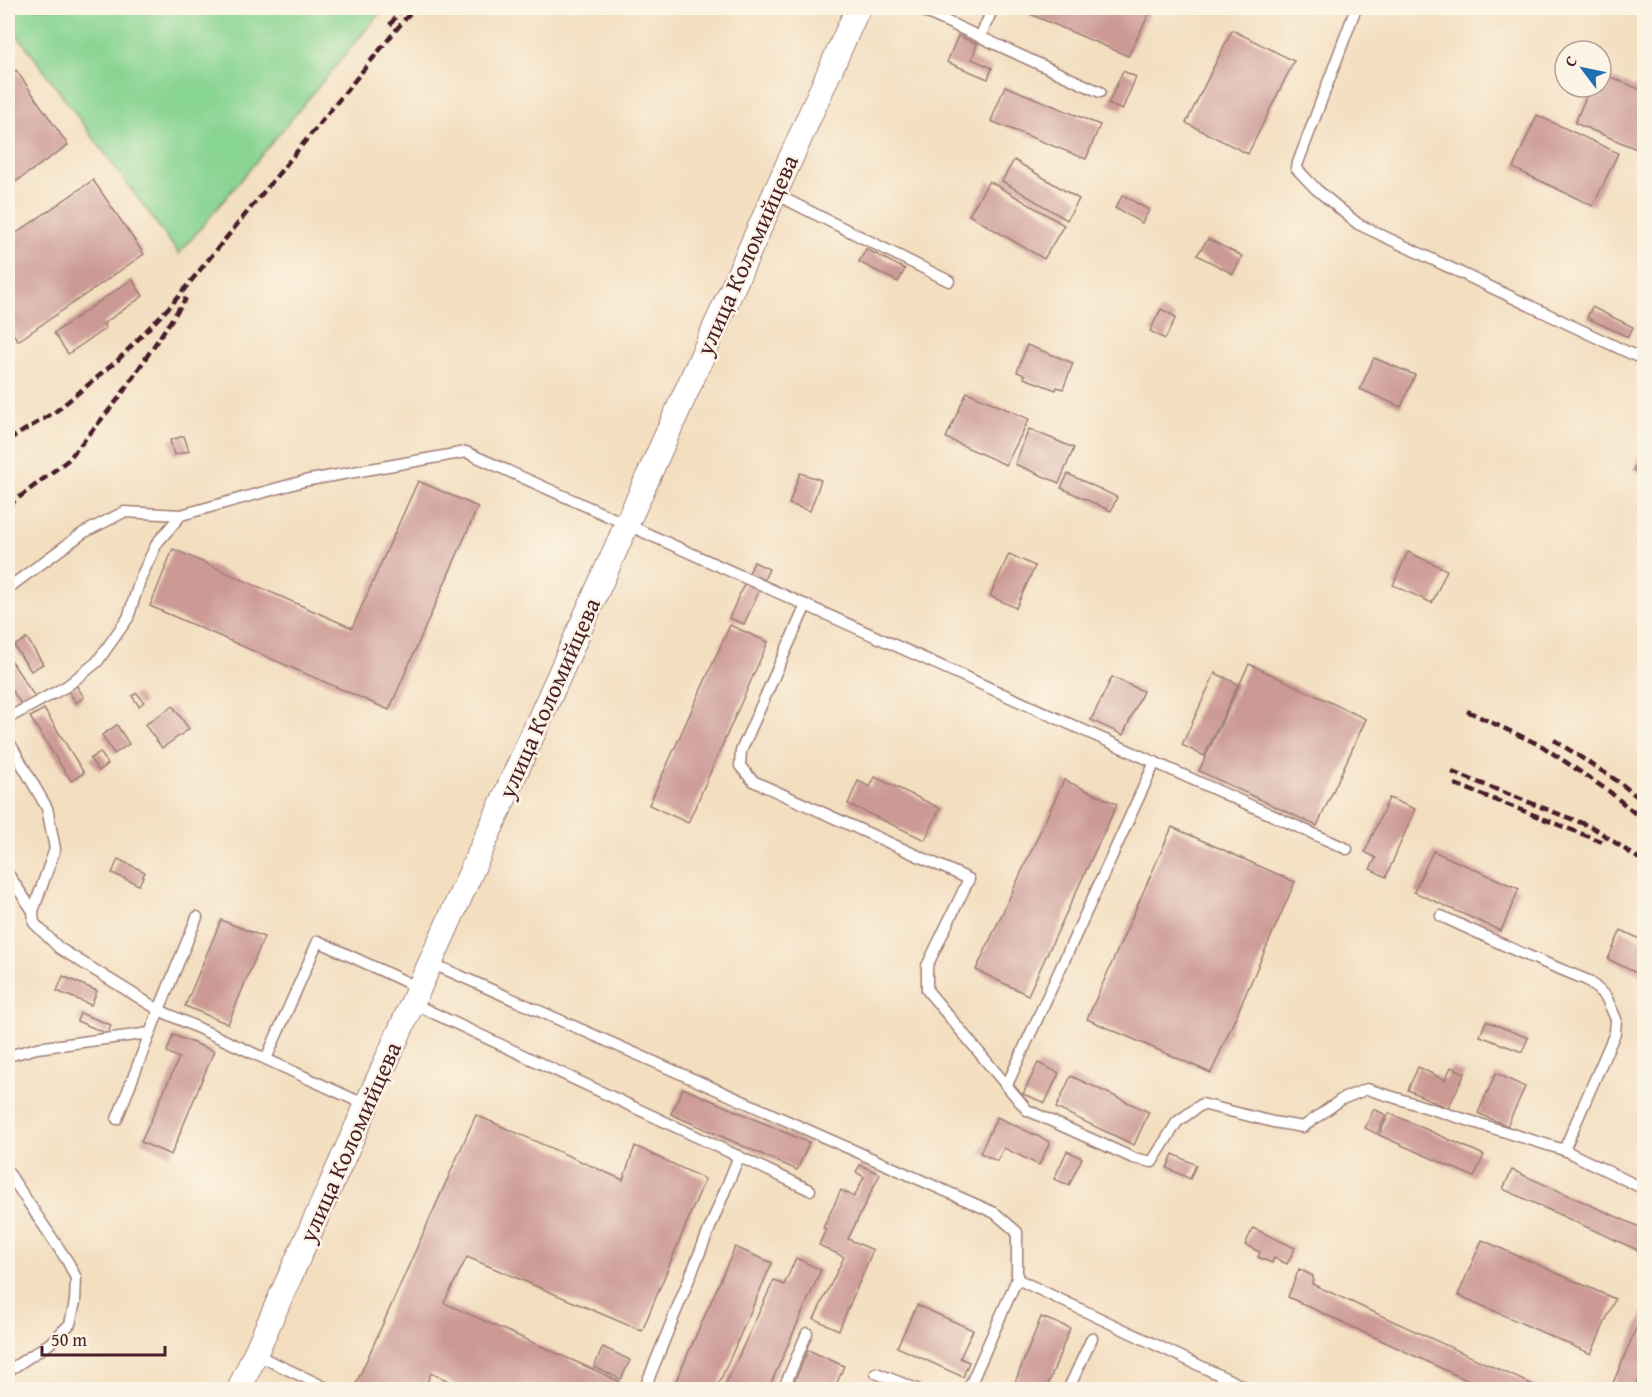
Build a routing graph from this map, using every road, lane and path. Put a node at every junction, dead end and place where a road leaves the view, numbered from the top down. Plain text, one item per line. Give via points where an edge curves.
1 (858, 8) edge
2 (917, 8) edge
3 (993, 8) edge
4 (1356, 8) edge
5 (980, 37) junction
6 (1100, 92) dead end
7 (775, 194) junction
8 (949, 280) dead end
9 (1644, 360) edge
10 (181, 515) junction
11 (627, 524) junction
12 (8, 588) edge
13 (806, 605) junction
14 (8, 718) edge
15 (8, 740) edge
16 (1155, 762) junction
17 (1347, 849) dead end
18 (8, 874) edge
19 (33, 911) junction
20 (1441, 916) dead end
21 (197, 917) dead end
22 (430, 963) junction
23 (416, 996) junction
24 (159, 1010) junction
25 (150, 1033) junction
26 (8, 1056) edge
27 (266, 1059) junction
28 (1007, 1085) junction
29 (367, 1105) junction
30 (117, 1119) dead end
31 (1564, 1150) junction
32 (739, 1156) junction
33 (8, 1172) edge
34 (1644, 1189) edge
35 (810, 1190) dead end
36 (1017, 1279) junction
37 (807, 1333) dead end
38 (1092, 1338) dead end
39 (255, 1354) junction
40 (8, 1371) edge
41 (876, 1373) dead end
42 (239, 1389) edge
43 (332, 1389) edge
44 (644, 1389) edge
45 (783, 1389) edge
46 (919, 1389) edge
47 (968, 1389) edge
48 (1068, 1389) edge
49 (1251, 1389) edge

1 - 7 street, улица Коломийцева
2 - 5 lane
3 - 5 lane
4 - 9 lane via 1296,168 1358,224
5 - 6 lane
7 - 8 lane
7 - 11 street, улица Коломийцева
10 - 11 lane via 304,481 466,452
10 - 12 lane via 124,512 83,533
10 - 14 lane via 157,543 128,618 97,662 67,686
11 - 13 lane
11 - 22 street, улица Коломийцева
13 - 16 lane
13 - 28 lane via 741,751 740,766 753,781 969,879 927,966 927,990
15 - 19 lane via 47,808 55,849
16 - 17 lane
16 - 28 lane
18 - 19 lane
19 - 24 lane via 34,923 59,948
20 - 31 lane via 1589,981 1606,997 1616,1018 1615,1033
21 - 24 lane
22 - 23 street, улица Коломийцева
22 - 36 lane via 995,1213 1017,1232
23 - 27 lane via 318,941
23 - 29 street, улица Коломийцева
23 - 32 lane
24 - 25 lane
24 - 27 lane
25 - 26 lane via 37,1048
25 - 30 lane
27 - 29 lane
28 - 31 lane via 1027,1110 1133,1158 1152,1162 1177,1122 1202,1104 1303,1127 1342,1099 1367,1089
29 - 39 street, улица Коломийцева
31 - 34 lane
32 - 35 lane
32 - 44 lane
33 - 40 lane via 76,1278 70,1324 49,1344
36 - 47 lane
36 - 49 lane
37 - 45 lane
38 - 48 lane
39 - 42 street, улица Коломийцева
39 - 43 lane
41 - 46 lane

